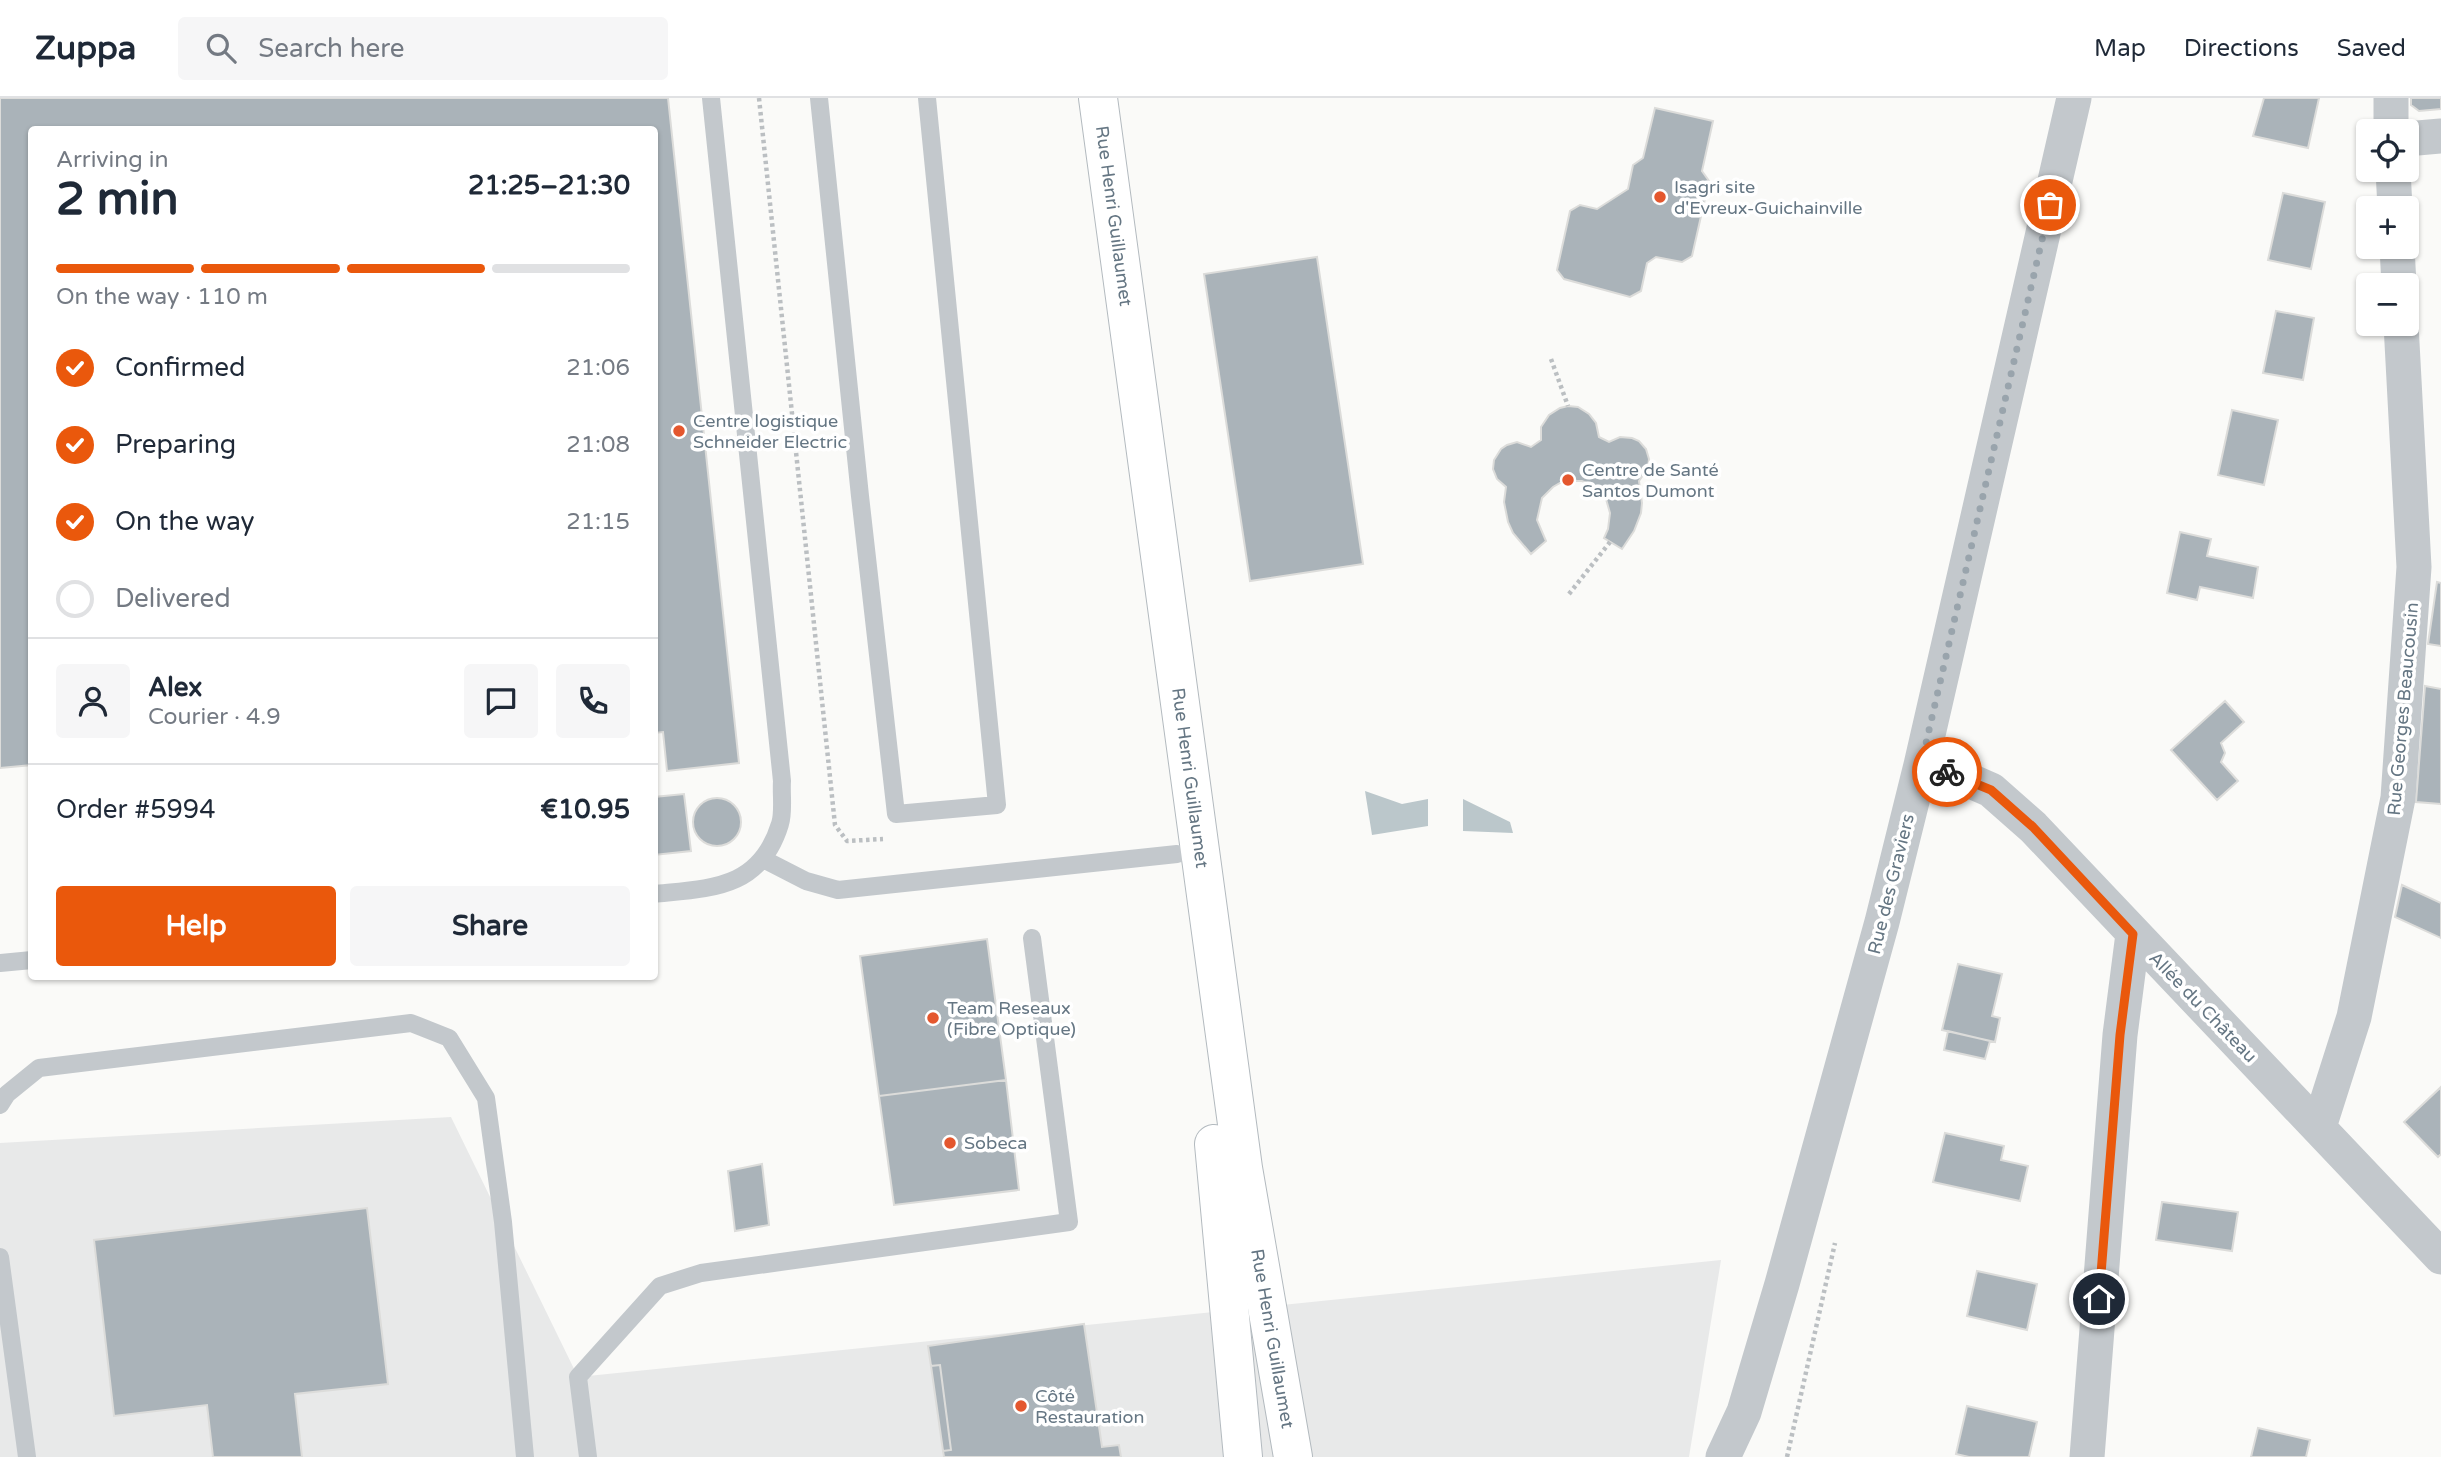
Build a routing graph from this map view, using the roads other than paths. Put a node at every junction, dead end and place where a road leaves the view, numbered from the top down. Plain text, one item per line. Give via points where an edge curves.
1 (711, 98) edge
2 (819, 98) edge
3 (927, 98) edge
4 (1072, 98) edge
5 (1098, 98) edge
6 (2074, 98) edge
7 (2391, 98) edge
8 (2391, 119) edge
9 (2441, 136) edge
10 (2419, 138) edge
11 (2402, 336) edge
12 (1921, 765) junction
13 (1177, 854) junction
14 (763, 859) junction
15 (658, 894) edge
16 (2133, 934) junction
17 (1032, 938) dead end
18 (28, 960) edge
19 (0, 963) edge
20 (0, 1105) edge
21 (2319, 1128) junction
22 (0, 1257) edge
23 (2441, 1257) edge
24 (27, 1457) edge
25 (525, 1457) edge
26 (588, 1457) edge
27 (1244, 1457) edge
28 (1293, 1457) edge
29 (1723, 1457) edge
30 (2087, 1457) edge

1 - 14 lane via 782,781 780,823
2 - 3 lane via 896,814 997,805
4 - 13 main road, Rue Henri Guillaumet
5 - 28 main road, Rue Henri Guillaumet via 1243,1168
6 - 12 street, Rue des Graviers
7 - 8 street
9 - 10 street
11 - 21 street, Rue Georges Beaucousin via 2414,567 2398,799 2354,1017
12 - 16 street, Allée du Château via 1991,790 2033,827
12 - 29 street, Rue des Graviers via 1782,1284 1744,1412
13 - 14 lane via 838,890 806,881
13 - 27 main road, Rue Henri Guillaumet via 1219,1181
14 - 15 lane via 740,879 705,889
16 - 21 street, Allée du Château
16 - 30 street via 2120,1035
17 - 26 lane via 1069,1222 701,1273 660,1286 578,1377
18 - 19 lane
20 - 25 lane via 39,1068 411,1023 449,1038 486,1097
21 - 23 street, Allée du Château
22 - 24 lane

